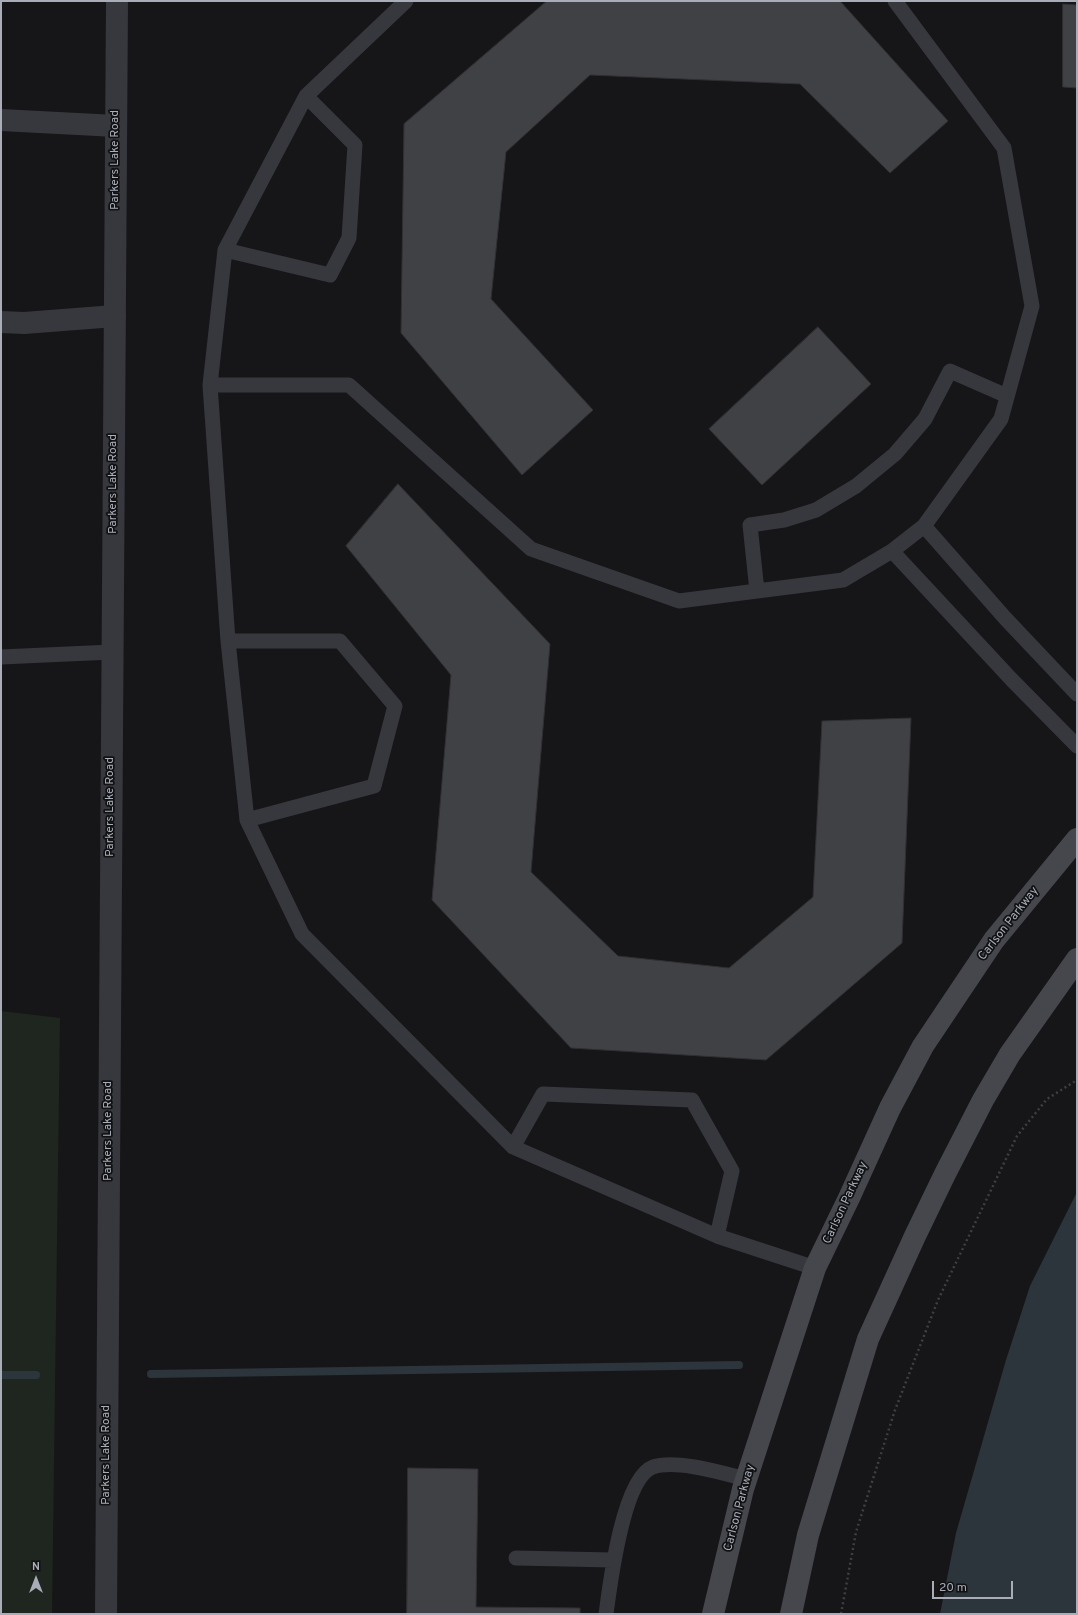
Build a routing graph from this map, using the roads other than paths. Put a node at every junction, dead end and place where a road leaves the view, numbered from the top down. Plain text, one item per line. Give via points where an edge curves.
1 (117, 1) edge
2 (406, 1) edge
3 (895, 1) edge
4 (306, 96) junction
5 (1, 120) edge
6 (116, 126) junction
7 (225, 250) junction
8 (115, 316) junction
9 (1, 322) edge
10 (210, 385) junction
11 (1008, 396) junction
12 (924, 526) junction
13 (892, 551) junction
14 (757, 591) junction
15 (228, 641) junction
16 (112, 652) junction
17 (1, 657) edge
18 (1077, 694) edge
19 (1077, 746) edge
20 (247, 820) junction
21 (1077, 839) edge
22 (1077, 959) edge
23 (512, 1147) junction
24 (717, 1236) junction
25 (815, 1268) junction
26 (746, 1479) junction
27 (516, 1558) dead end
28 (613, 1560) junction
29 (106, 1614) edge
30 (606, 1614) edge
31 (714, 1614) edge
32 (790, 1614) edge

1 - 6 street, Parkers Lake Road
2 - 4 lane
3 - 11 lane via 1004,148 1032,306
4 - 7 lane
4 - 7 lane via 355,145 349,238 330,275
5 - 6 street
6 - 8 street, Parkers Lake Road
7 - 10 lane
8 - 9 street via 24,323
8 - 16 street, Parkers Lake Road
10 - 14 lane via 349,385 531,549 679,601
10 - 15 lane
11 - 12 lane via 1001,419
11 - 14 lane via 950,371 925,419 895,454 856,486 816,510 784,520 750,525
12 - 13 lane
12 - 18 lane via 1005,618
13 - 14 lane via 843,580
13 - 19 lane
15 - 20 lane
15 - 20 lane via 340,641 395,706 374,786
16 - 17 lane
16 - 29 street, Parkers Lake Road
20 - 23 lane via 302,934
21 - 25 main road, Carlson Parkway via 994,940 923,1046 890,1108
22 - 32 main road via 1010,1054 983,1100 928,1208 868,1339 808,1535
23 - 24 lane
23 - 24 lane via 543,1094 692,1100 732,1171
24 - 25 lane
25 - 26 main road, Carlson Parkway
26 - 28 lane via 704,1468 672,1465 654,1467 643,1473 631,1496
26 - 31 main road, Carlson Parkway
27 - 28 lane
28 - 30 lane

